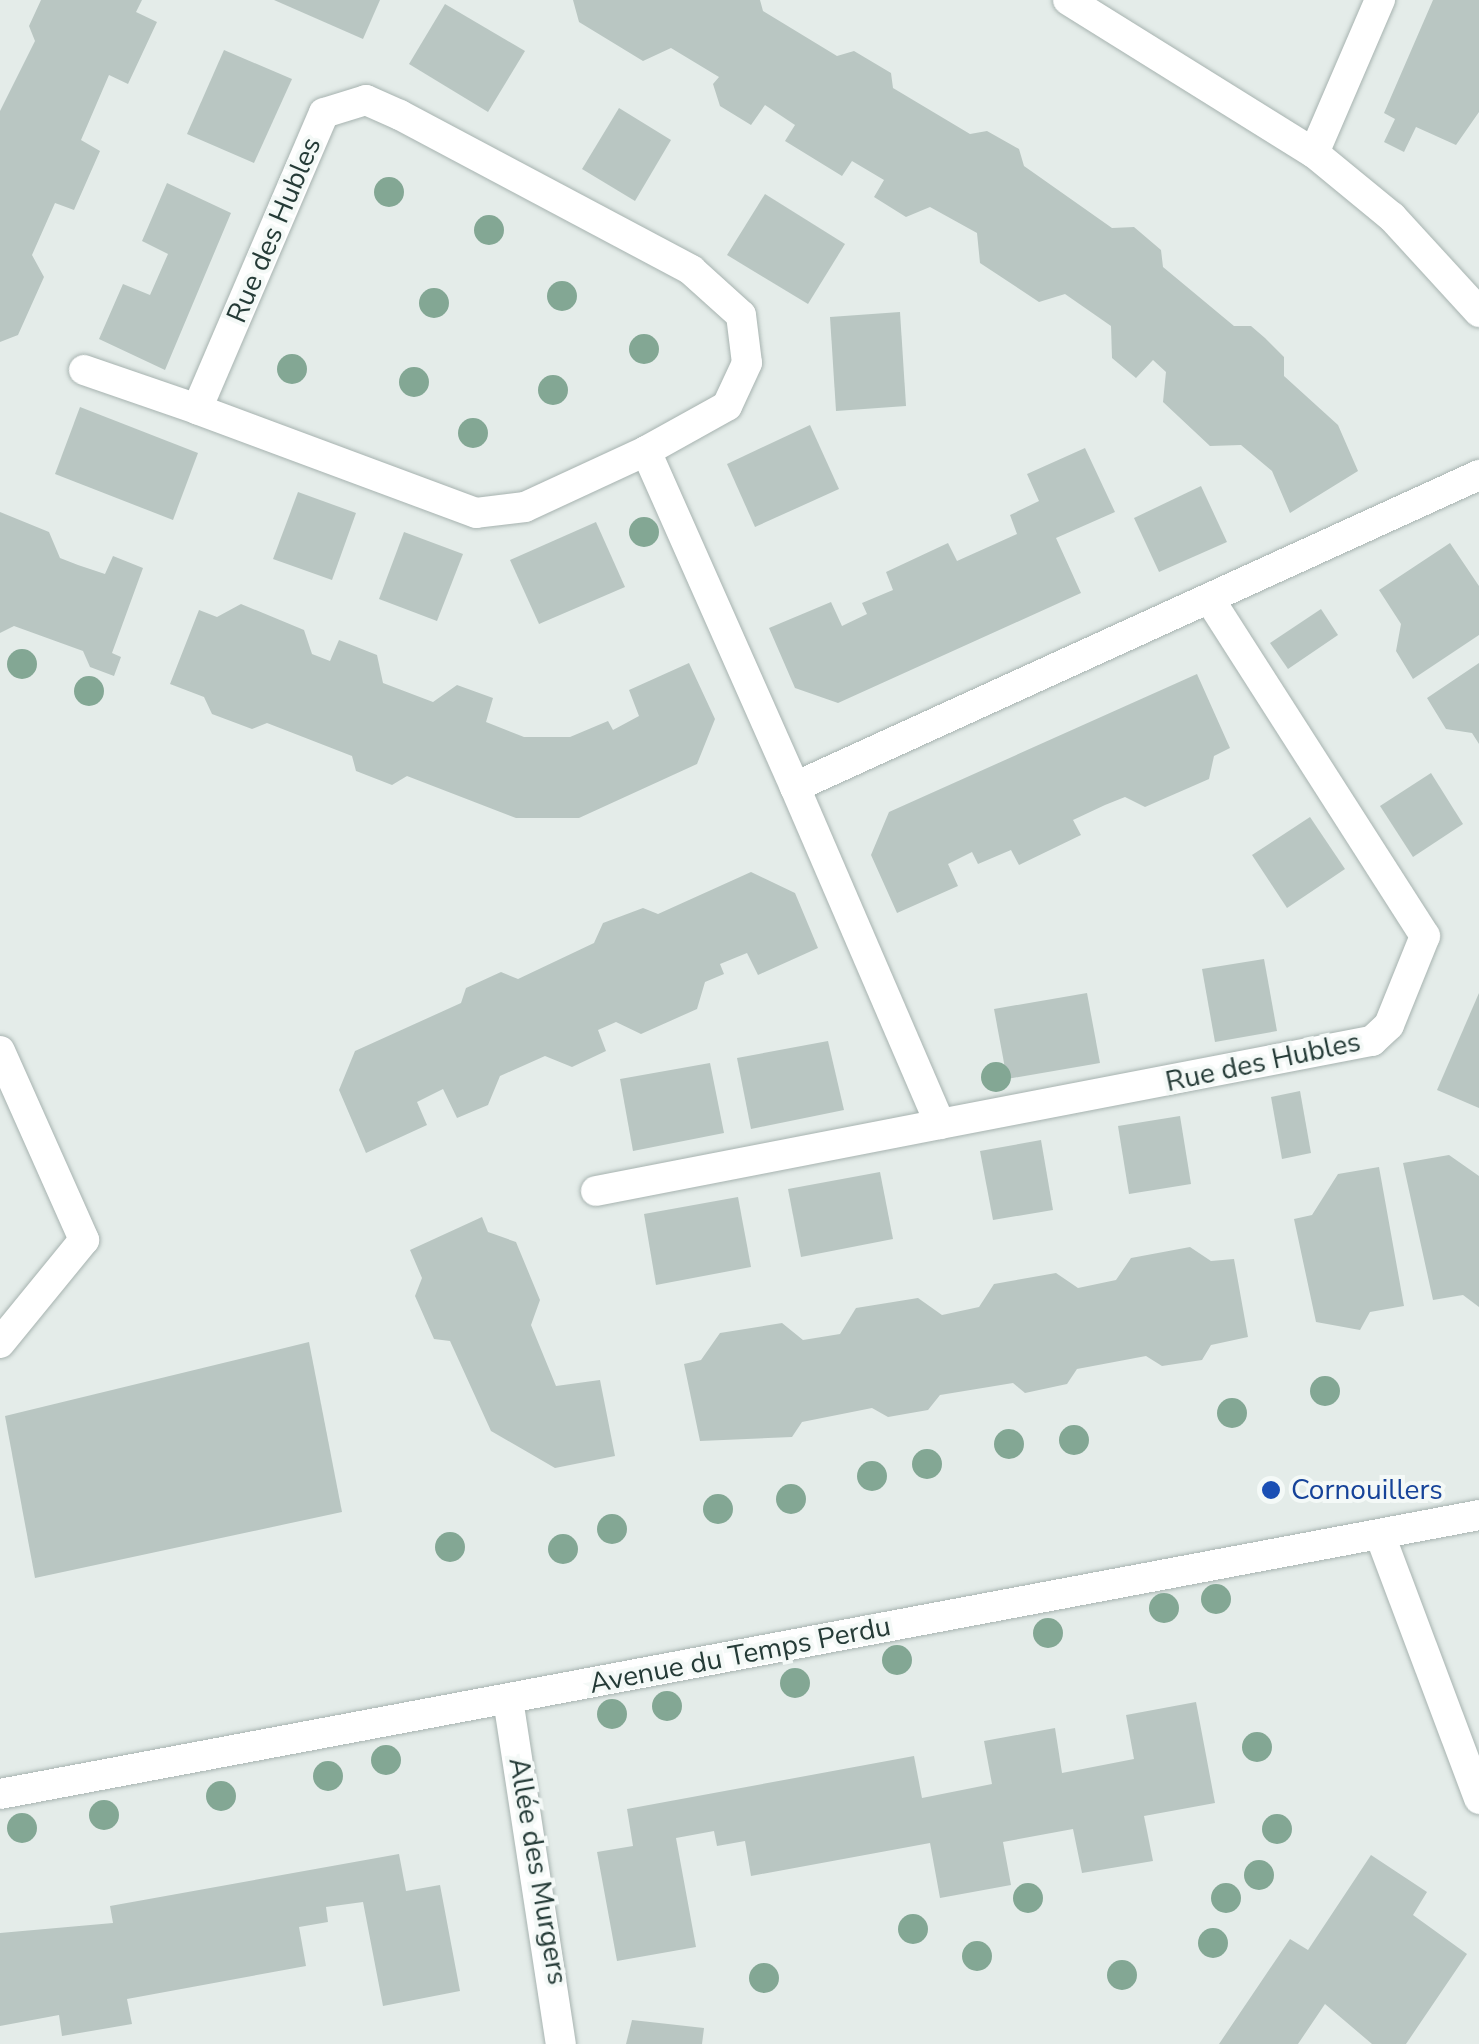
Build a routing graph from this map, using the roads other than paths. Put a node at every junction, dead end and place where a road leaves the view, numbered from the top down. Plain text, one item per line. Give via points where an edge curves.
1 (1068, 0) edge
2 (1380, 0) edge
3 (1314, 153) junction
4 (1479, 312) edge
5 (84, 370) dead end
6 (197, 408) junction
7 (646, 451) junction
8 (1479, 475) edge
9 (1210, 600) junction
10 (794, 788) junction
11 (0, 1051) edge
12 (940, 1124) junction
13 (596, 1191) dead end
14 (0, 1342) edge
15 (1479, 1515) edge
16 (1380, 1534) junction
17 (508, 1699) junction
18 (0, 1794) edge
19 (1479, 1799) edge
20 (561, 2044) edge

1 - 3 street
2 - 3 street
3 - 4 street via 1392,218
5 - 6 street
6 - 7 street, Rue des Hubles via 476,513 524,507
6 - 7 street, Rue des Hubles via 324,113 366,100 722,291 747,338 740,386 712,418
7 - 10 street
8 - 9 street
9 - 10 street
9 - 12 street, Rue des Hubles via 1425,936 1389,1026 1372,1041
10 - 12 street
11 - 14 street via 84,1240
12 - 13 street, Rue des Hubles
15 - 16 street, Avenue du Temps Perdu
16 - 17 street, Avenue du Temps Perdu
16 - 19 street
17 - 18 street, Avenue du Temps Perdu
17 - 20 street, Allée des Murgers

